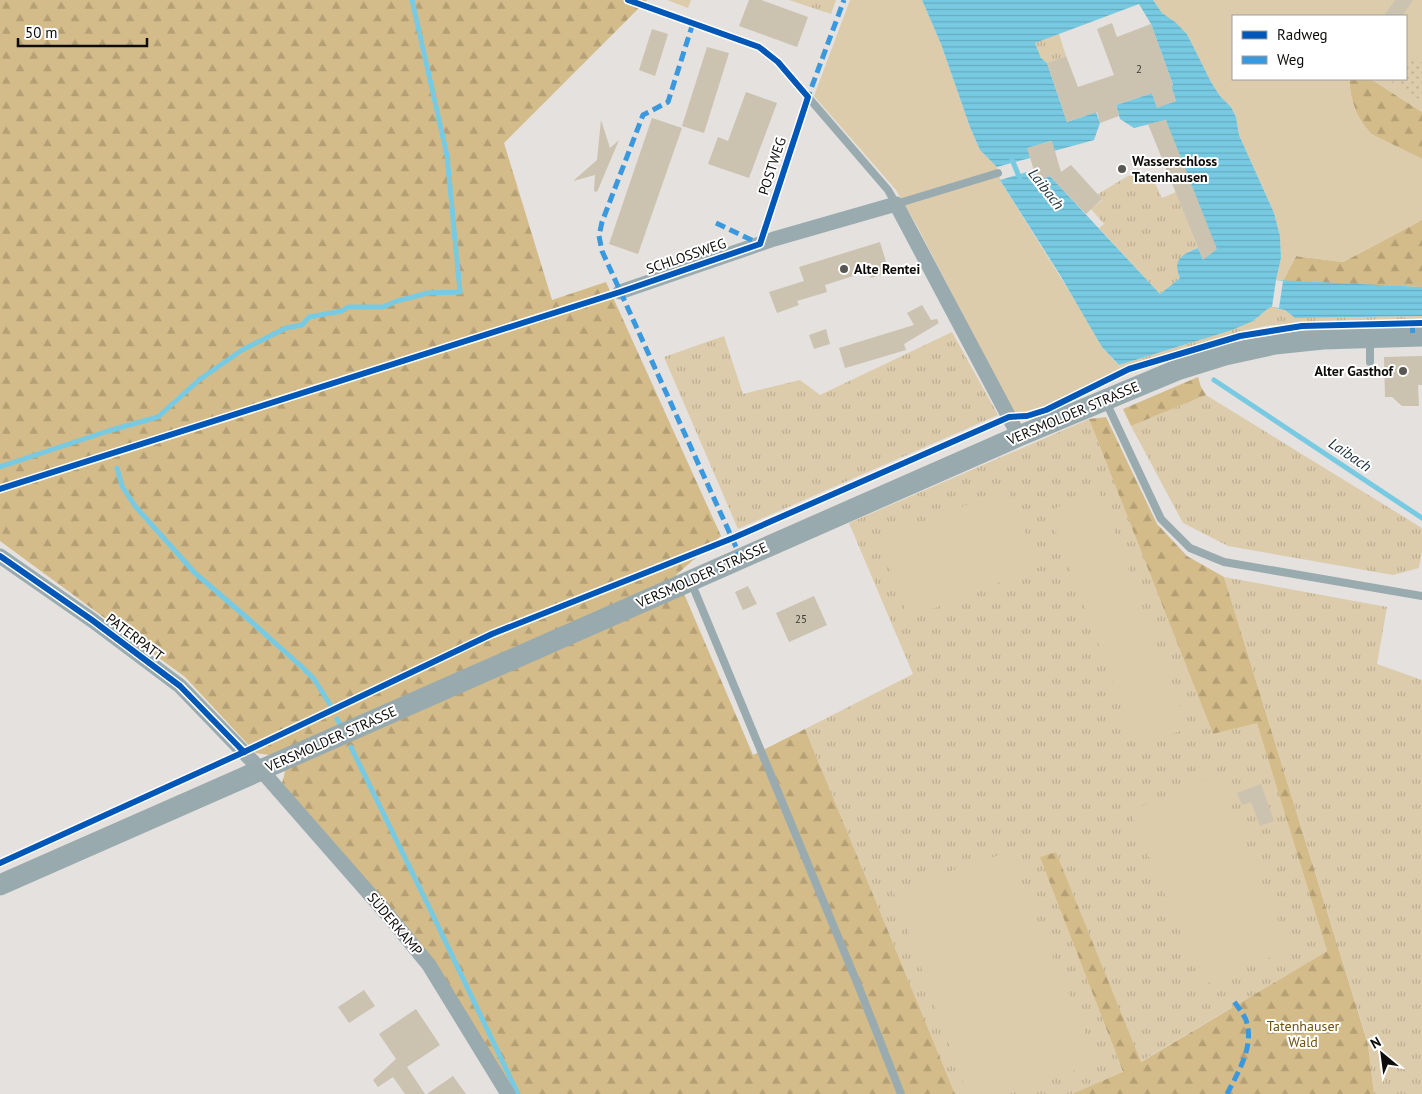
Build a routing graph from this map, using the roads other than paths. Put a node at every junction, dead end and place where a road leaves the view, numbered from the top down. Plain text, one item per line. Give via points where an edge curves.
1 (998, 173) dead end
2 (896, 204) junction
3 (760, 244) junction
4 (620, 292) dead end
5 (1422, 336) edge
6 (1370, 338) junction
7 (1370, 362) dead end
8 (1105, 399) junction
9 (1019, 436) junction
10 (0, 556) edge
11 (690, 580) junction
12 (1422, 596) edge
13 (261, 770) junction
14 (0, 885) edge
15 (508, 1094) edge
16 (901, 1094) edge

1 - 2 lane, SCHLOSSWEG
2 - 3 street, SCHLOSSWEG
2 - 3 lane, POSTWEG via 888,190 808,97
2 - 9 street
3 - 4 street, SCHLOSSWEG
5 - 6 main road, VERSMOLDER STRASSE
6 - 7 lane
6 - 8 main road, VERSMOLDER STRASSE via 1275,344 1225,354
8 - 9 main road, VERSMOLDER STRASSE
8 - 12 lane via 1161,520 1190,548 1224,562
9 - 11 main road, VERSMOLDER STRASSE
10 - 13 street, PATERPATT via 180,686
11 - 13 main road, VERSMOLDER STRASSE
11 - 16 lane
13 - 14 main road, VERSMOLDER STRASSE
13 - 15 street, SÜDERKAMP via 429,965

